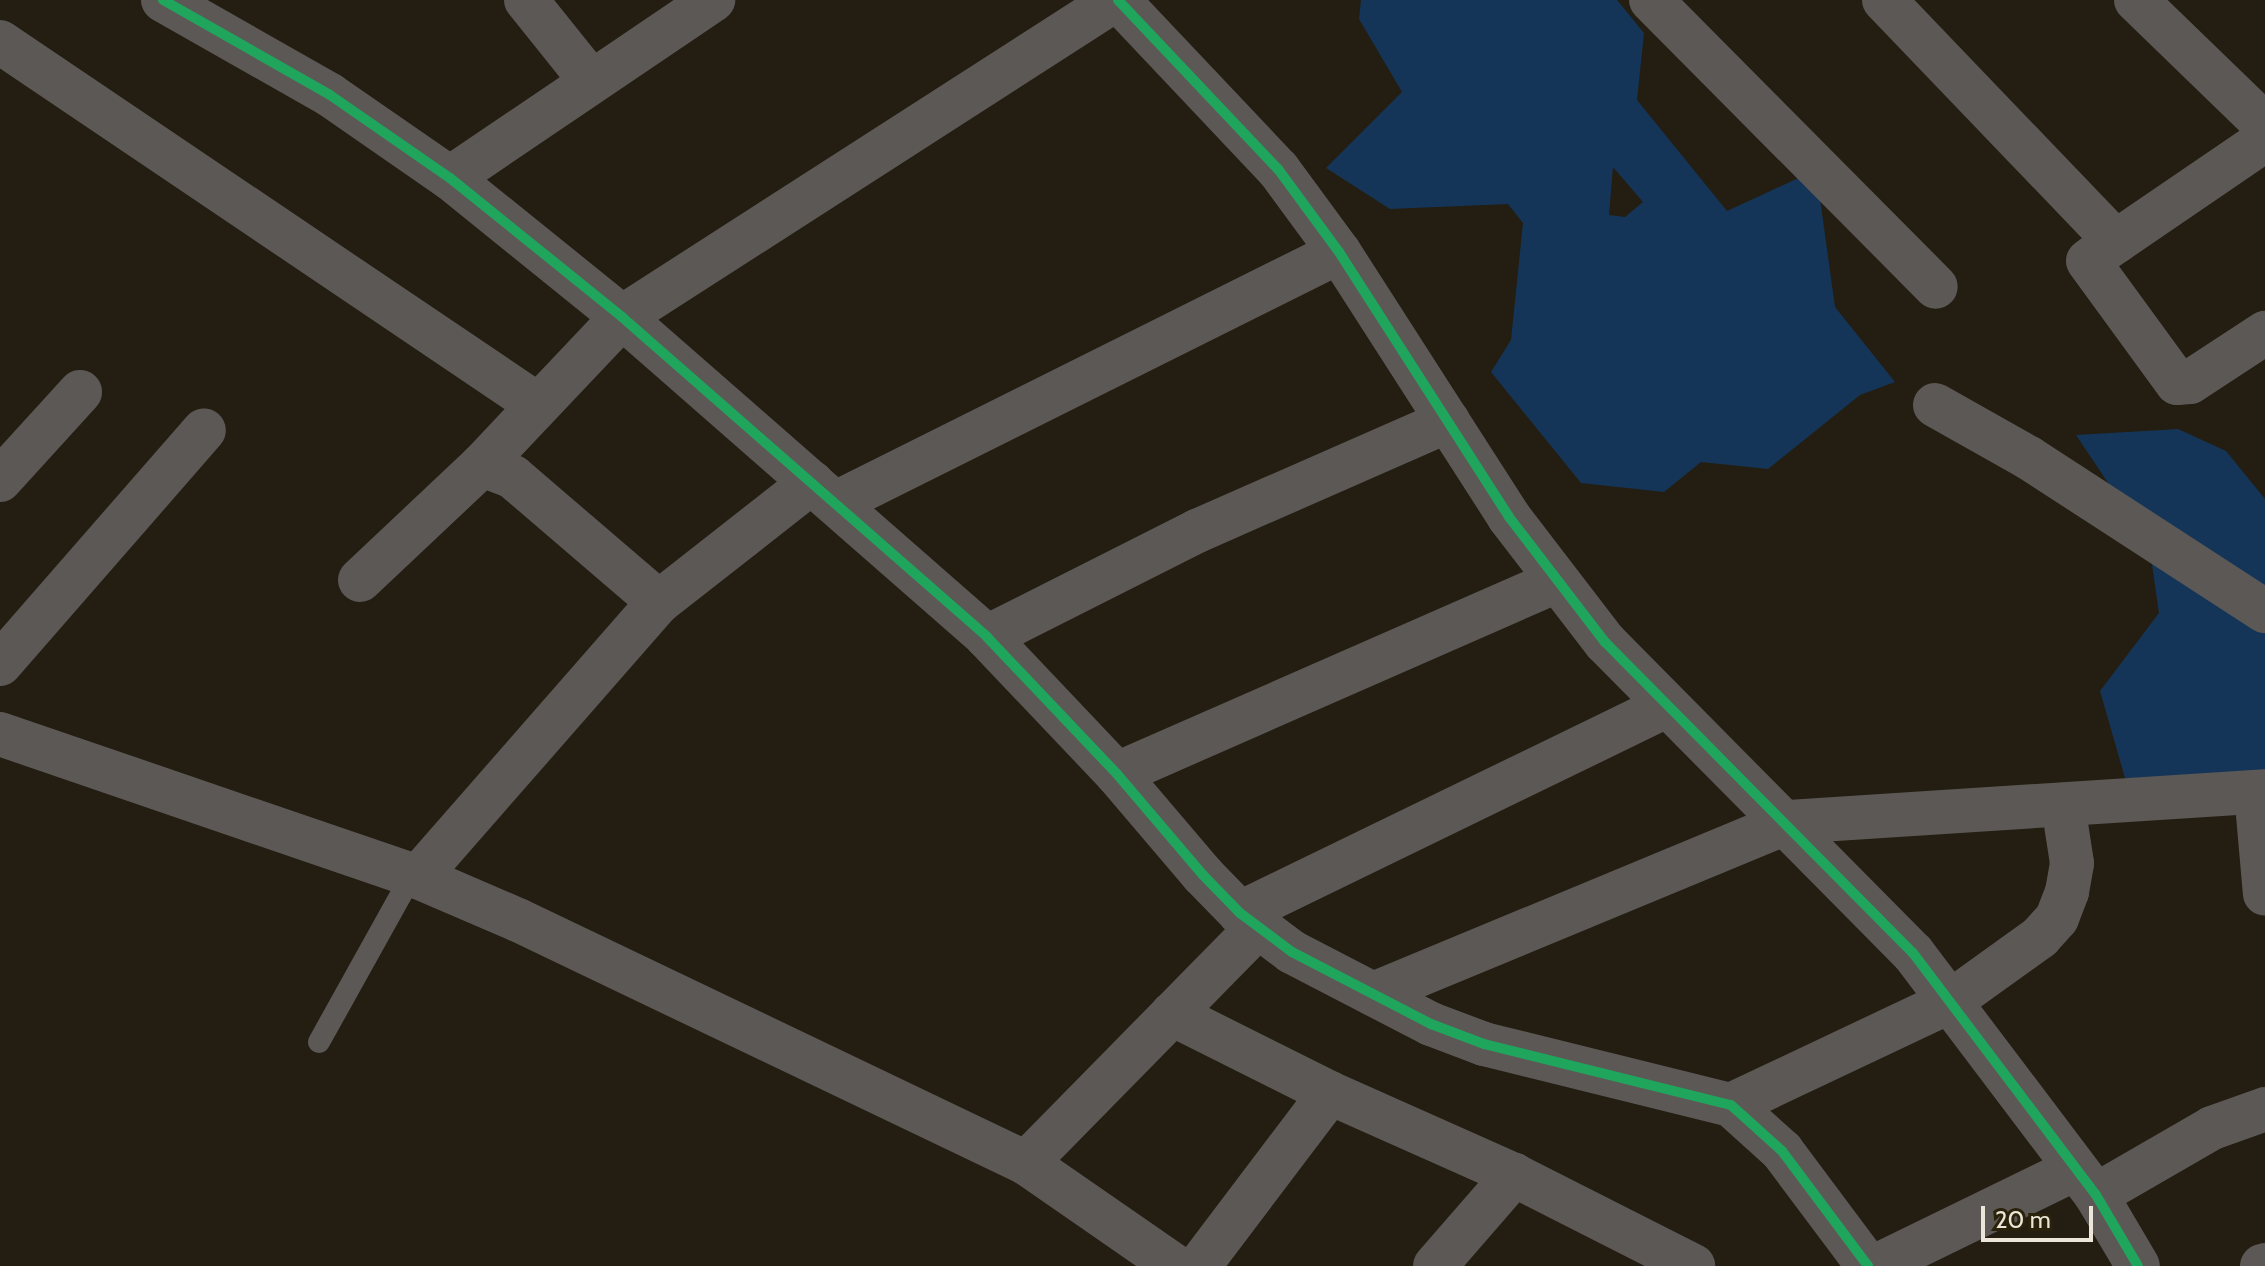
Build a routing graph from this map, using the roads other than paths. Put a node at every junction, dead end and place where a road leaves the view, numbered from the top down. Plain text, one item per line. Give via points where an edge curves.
1 (163, 0) edge
2 (526, 0) edge
3 (713, 0) edge
4 (1116, 0) edge
5 (1651, 0) edge
6 (1884, 0) edge
7 (2136, 0) edge
8 (0, 42) edge
9 (590, 80) junction
10 (2265, 125) edge
11 (2265, 140) edge
12 (450, 178) junction
13 (1339, 252) junction
14 (2090, 260) junction
15 (1936, 287) dead end
16 (622, 317) junction
17 (2265, 333) edge
18 (80, 392) dead end
19 (538, 405) junction
20 (1935, 405) dead end
21 (1448, 421) junction
22 (204, 430) dead end
23 (482, 465) junction
24 (0, 480) edge
25 (824, 493) junction
26 (360, 580) dead end
27 (1556, 581) junction
28 (659, 602) junction
29 (2265, 611) edge
30 (987, 637) junction
31 (0, 664) edge
32 (1665, 707) junction
33 (0, 734) edge
34 (1117, 774) junction
35 (2261, 792) edge
36 (2063, 805) junction
37 (1789, 822) junction
38 (415, 876) junction
39 (2265, 894) edge
40 (1249, 920) junction
41 (1373, 994) junction
42 (1951, 1001) junction
43 (1172, 1014) junction
44 (319, 1042) dead end
45 (1330, 1093) junction
46 (1731, 1105) junction
47 (2265, 1109) edge
48 (1026, 1163) junction
49 (1514, 1175) junction
50 (2086, 1182) junction
51 (1175, 1266) edge
52 (1199, 1266) edge
53 (1435, 1266) edge
54 (1693, 1266) edge
55 (1868, 1266) edge
56 (1876, 1266) edge
57 (2138, 1266) edge

1 - 12 street via 330,95
2 - 9 street
3 - 9 street
4 - 13 street via 1278,169
4 - 16 street
5 - 15 street
6 - 14 street
7 - 10 street
8 - 19 street
9 - 12 street
11 - 14 street
12 - 16 street
13 - 21 street
13 - 25 street
14 - 17 street via 2177,383 2190,382
16 - 19 street
16 - 25 street
18 - 24 street
19 - 23 street
20 - 29 street via 2029,458
21 - 27 street
21 - 30 street via 1197,531
22 - 31 street
23 - 26 street
23 - 28 street via 513,477
25 - 28 street
25 - 30 street
27 - 32 street
27 - 34 street
28 - 38 street
30 - 34 street
32 - 37 street
32 - 40 street
33 - 38 street
34 - 40 street
35 - 36 street
35 - 39 street
36 - 37 street
36 - 42 street via 2072,863 2057,918 2040,937
37 - 41 street
37 - 42 street via 1896,933
38 - 44 lane
38 - 48 street
40 - 41 street via 1292,952
40 - 43 street
41 - 46 street via 1484,1044
42 - 46 street
42 - 50 street
43 - 45 street
43 - 48 street
45 - 49 street
45 - 52 street
46 - 55 street via 1782,1151
47 - 50 street
48 - 51 street
49 - 53 street
49 - 54 street
50 - 56 street
50 - 57 street

